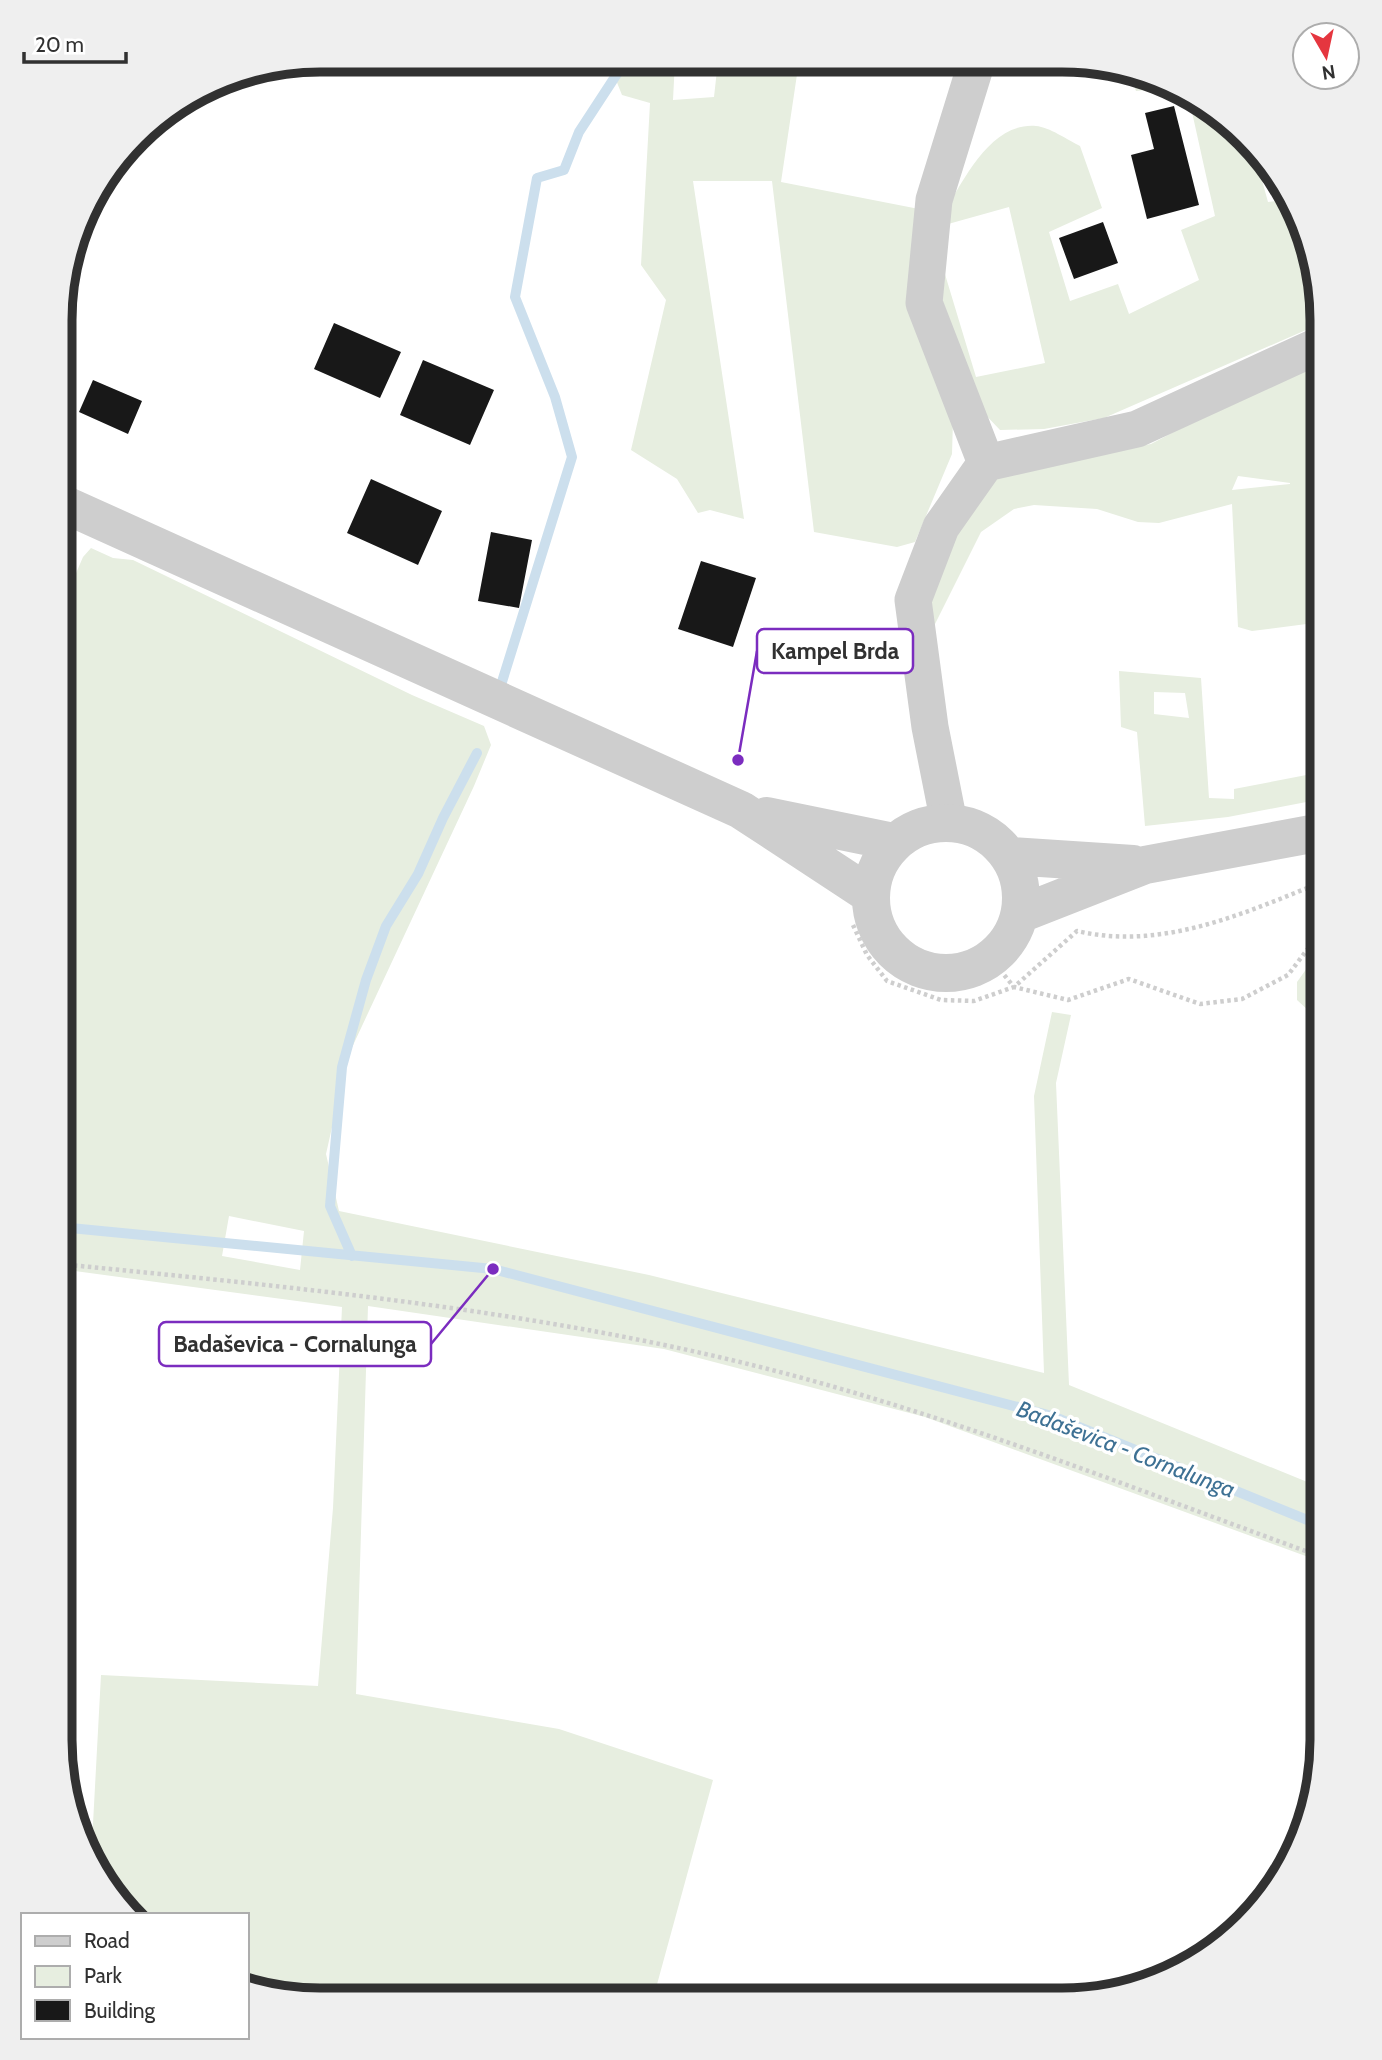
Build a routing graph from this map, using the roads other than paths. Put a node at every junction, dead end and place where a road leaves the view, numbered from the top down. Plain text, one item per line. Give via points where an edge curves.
1 (974, 72) edge
2 (1310, 350) edge
3 (986, 463) junction
4 (72, 508) edge
5 (741, 810) junction
6 (949, 823) junction
7 (1310, 834) edge
8 (894, 842) junction
9 (1010, 856) junction
10 (1145, 865) junction
11 (869, 894) junction
12 (1020, 914) junction

1 - 3 street via 934,200 924,303
2 - 3 street via 1138,429
3 - 6 street via 941,527 913,600
4 - 5 street
5 - 8 street
5 - 11 street
6 - 8 street via 923,826
6 - 9 street via 991,837
7 - 10 street
8 - 11 street via 881,857
9 - 10 street
9 - 12 street via 1022,894
10 - 12 street
11 - 12 street via 878,930 892,950 911,965 934,973 959,972 991,959 1013,933

